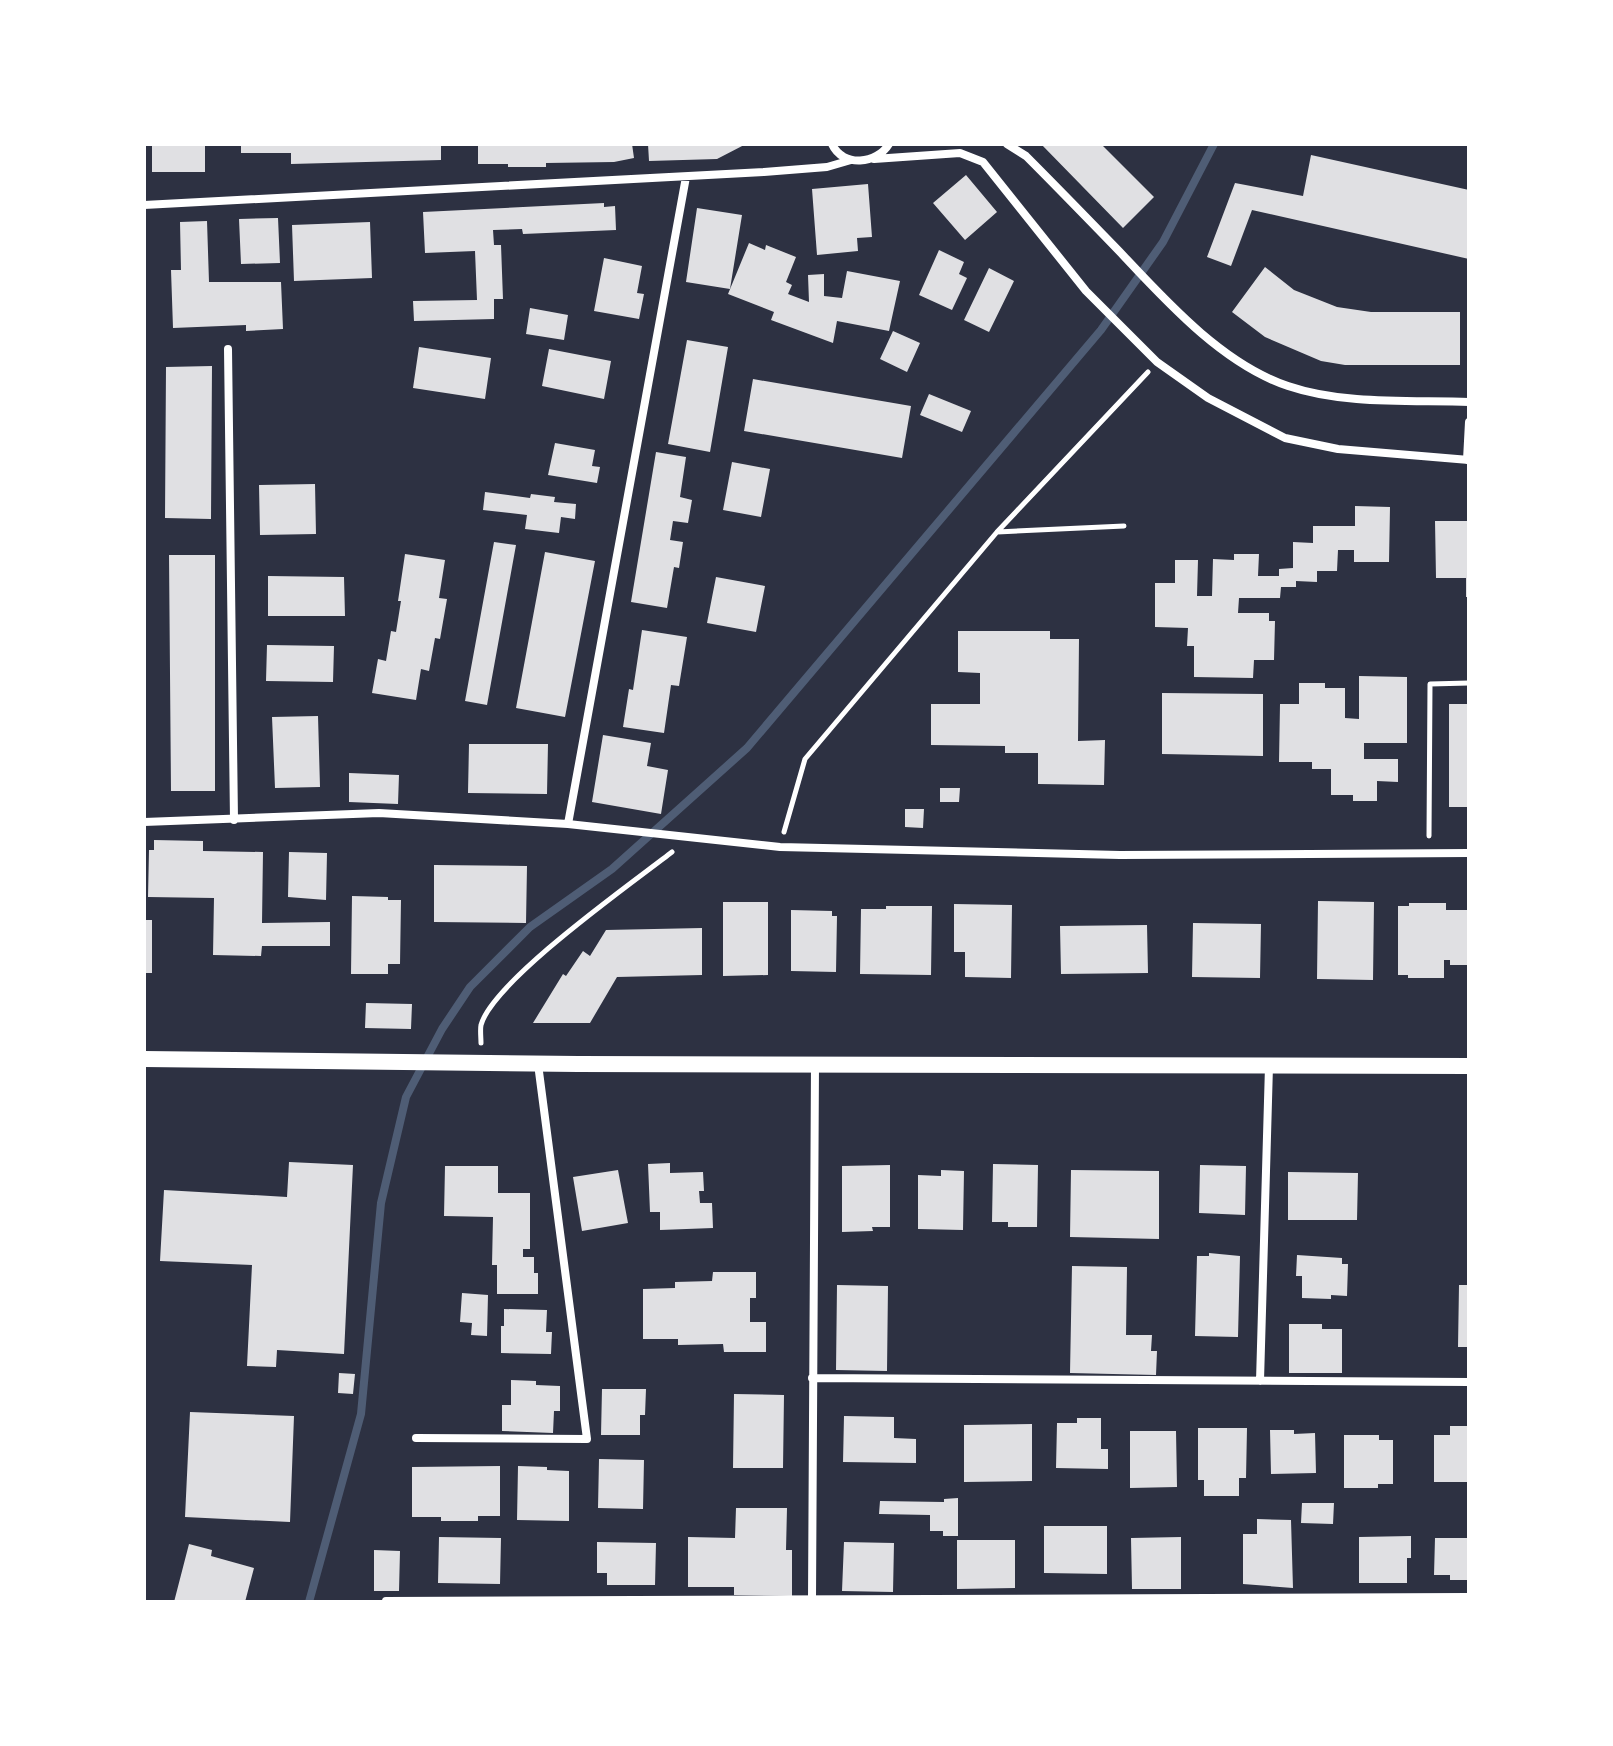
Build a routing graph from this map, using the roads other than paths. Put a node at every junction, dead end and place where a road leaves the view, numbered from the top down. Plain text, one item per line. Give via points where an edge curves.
1 (832, 144) edge
2 (889, 144) edge
3 (1007, 144) edge
4 (874, 159) junction
5 (851, 160) junction
6 (686, 177) junction
7 (144, 205) edge
8 (228, 349) dead end
9 (1469, 402) edge
10 (1469, 422) edge
11 (1468, 460) edge
12 (234, 820) junction
13 (144, 822) edge
14 (568, 824) junction
15 (1469, 853) edge
16 (144, 1059) edge
17 (538, 1064) junction
18 (815, 1064) junction
19 (1269, 1065) junction
20 (1469, 1066) edge
21 (812, 1378) junction
22 (1260, 1381) junction
23 (1469, 1382) edge
24 (416, 1438) dead end
25 (1469, 1597) edge
26 (812, 1599) junction
27 (386, 1601) edge
28 (584, 1601) edge
29 (461, 1602) edge

1 - 5 street
2 - 4 street
3 - 9 street via 1026,156 1165,300 1249,367 1288,386 1355,399
4 - 5 street
4 - 11 street via 960,153 983,162 1086,291 1136,343 1208,398 1285,438 1338,449
5 - 6 street via 827,167
6 - 7 street
6 - 14 street
8 - 12 street
10 - 11 street
12 - 13 street
12 - 14 street via 379,813
14 - 15 street via 780,847 1120,855
16 - 17 main road
17 - 18 main road
17 - 24 street via 587,1439
18 - 19 main road
18 - 21 street
19 - 20 main road
19 - 22 street
21 - 22 street
21 - 26 street
22 - 23 street
25 - 26 street
26 - 28 street
27 - 29 street
28 - 29 street

